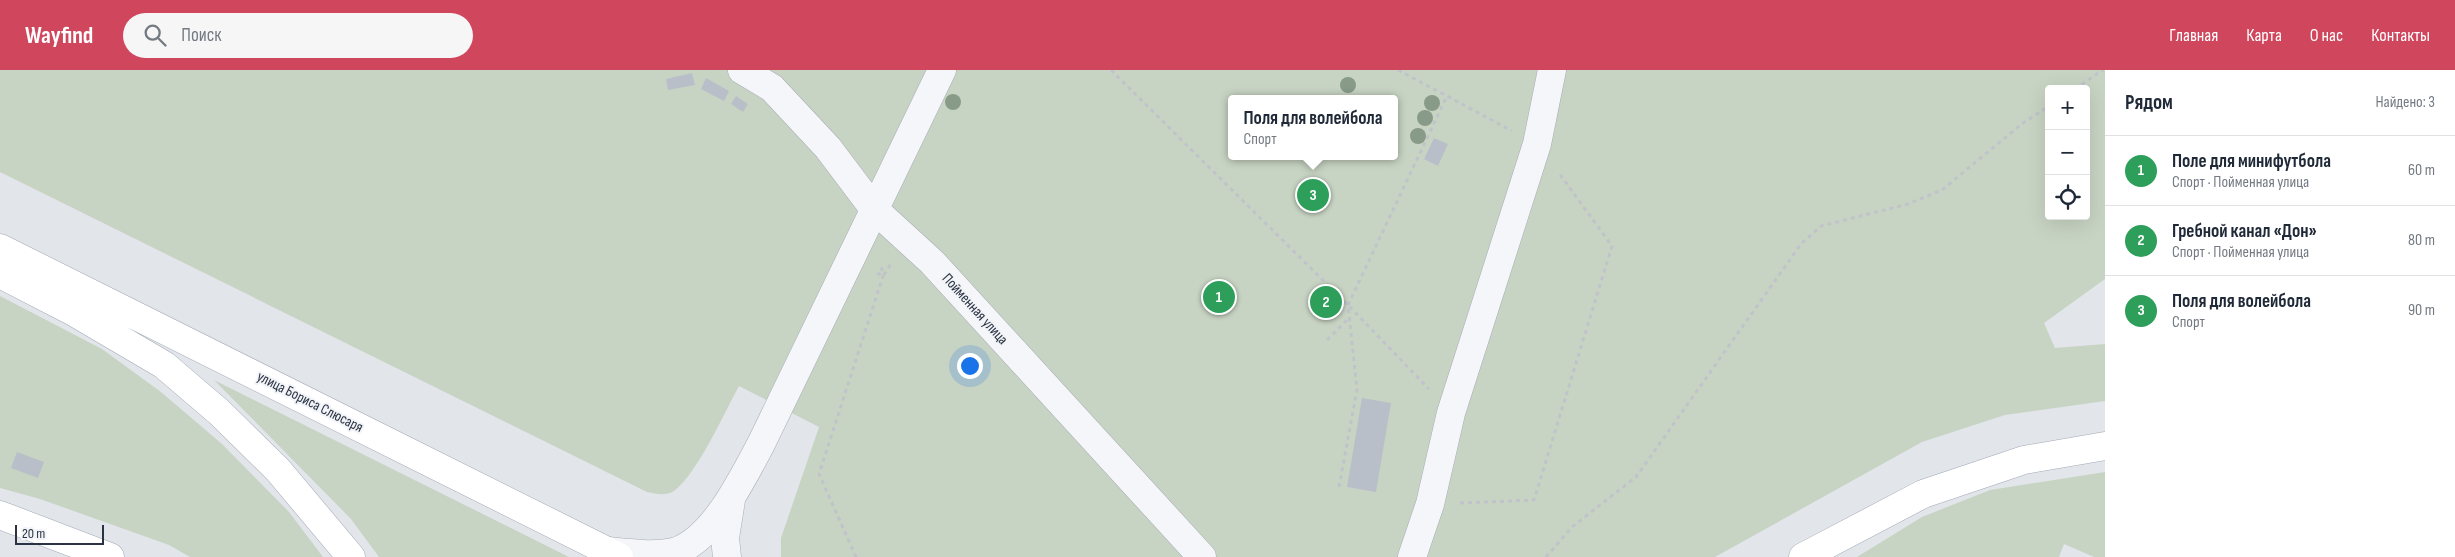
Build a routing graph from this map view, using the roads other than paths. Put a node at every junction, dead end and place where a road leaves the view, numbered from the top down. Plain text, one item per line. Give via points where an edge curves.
1 (742, 70) edge
2 (942, 70) edge
3 (1552, 70) edge
4 (874, 209) junction
5 (0, 248) edge
6 (0, 274) edge
7 (2105, 446) edge
8 (731, 500) junction
9 (0, 515) edge
10 (613, 554) edge
11 (1807, 556) edge
12 (110, 557) edge
13 (351, 557) edge
14 (727, 557) edge
15 (1202, 557) edge
16 (1412, 557) edge

1 - 4 street, Пойменная улица via 772,88 828,148
2 - 4 street
3 - 16 street via 1537,144 1451,413 1430,504
4 - 8 street
4 - 15 street, Пойменная улица via 932,262
5 - 10 main road, улица Бориса Слюсаря
6 - 13 main road via 72,311 164,365 219,412 278,470
7 - 11 main road via 2024,460 1923,494
8 - 10 street via 698,538 676,552
8 - 14 street
9 - 12 main road

